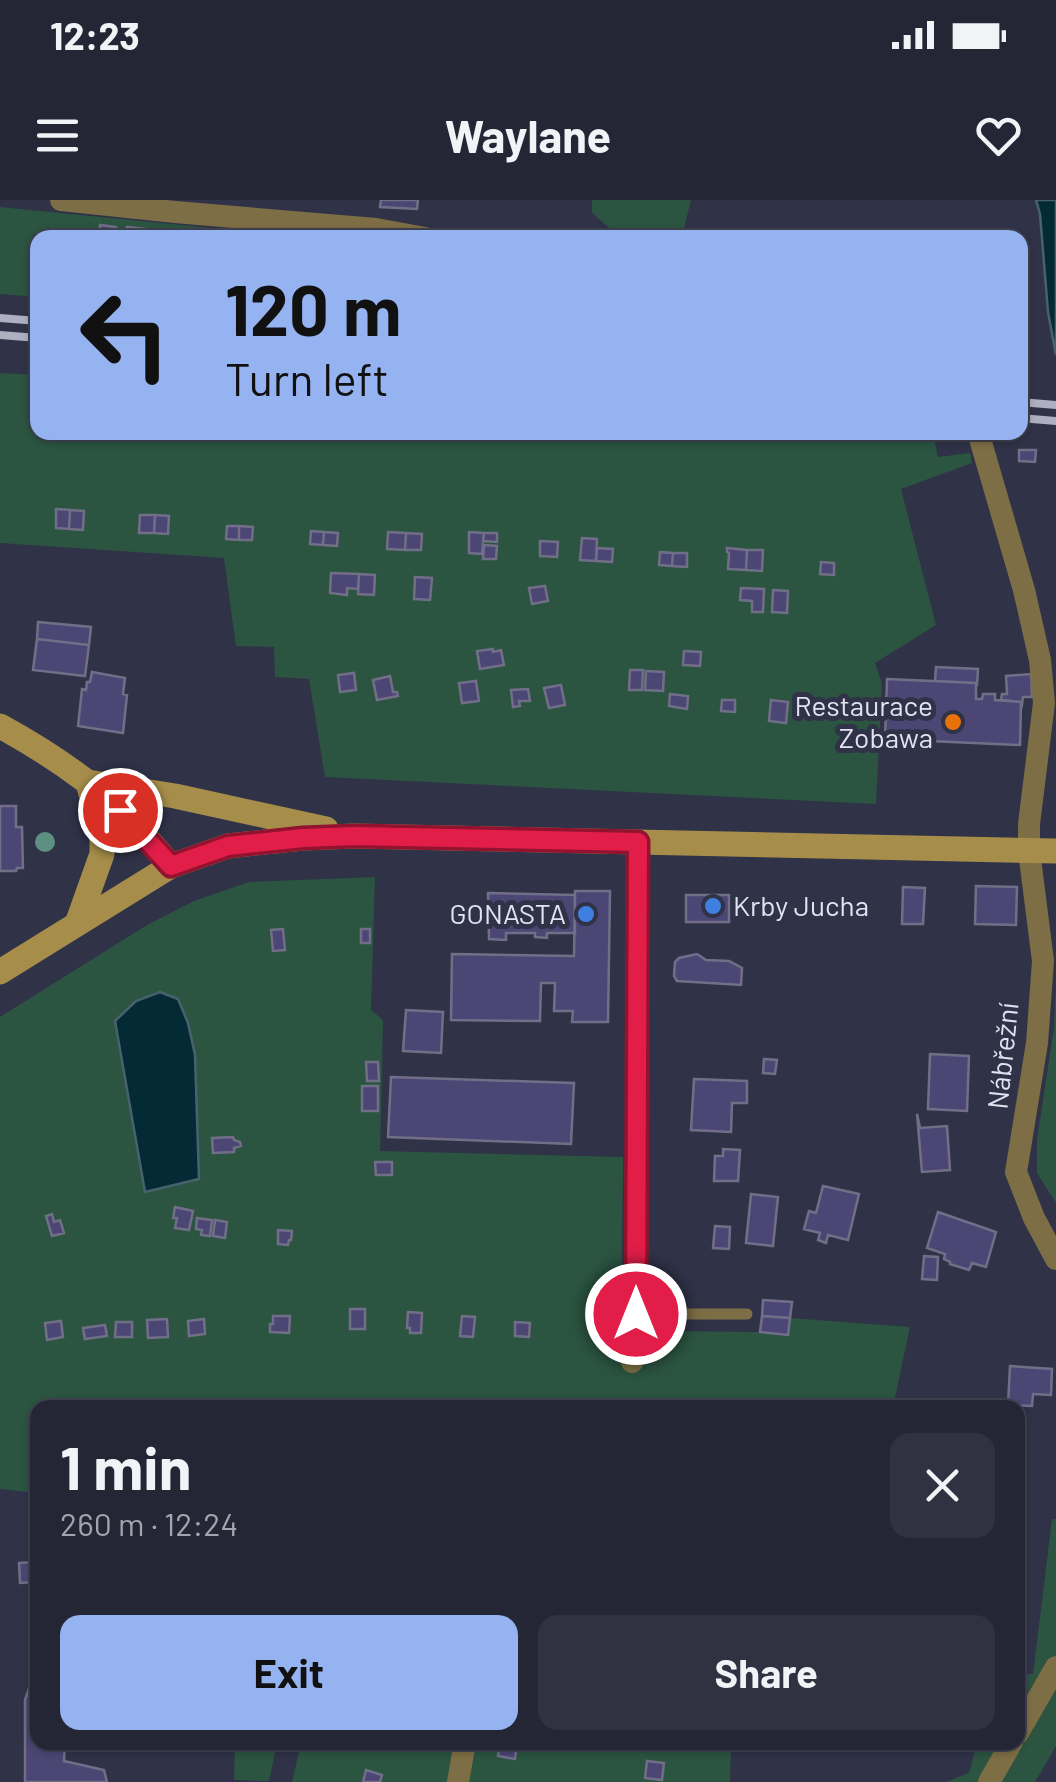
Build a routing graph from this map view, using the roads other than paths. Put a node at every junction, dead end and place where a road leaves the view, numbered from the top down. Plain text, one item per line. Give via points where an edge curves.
1 (61, 200) edge
2 (381, 230) edge
3 (980, 440) edge
4 (0, 726) edge
5 (88, 782) junction
6 (355, 836) junction
7 (638, 842) junction
8 (1028, 851) junction
9 (1056, 851) edge
10 (171, 866) junction
11 (77, 924) junction
12 (0, 972) edge
13 (1056, 1259) edge
14 (636, 1314) junction
15 (748, 1314) dead end
16 (632, 1362) dead end
17 (1056, 1667) edge
18 (1025, 1721) edge
19 (464, 1750) edge
20 (1007, 1750) edge
21 (458, 1782) edge
22 (989, 1782) edge

1 - 2 street
3 - 8 street, Nábřežní via 1040,660 1044,703
4 - 5 main road
5 - 6 main road
5 - 10 main road
5 - 11 main road via 102,854
6 - 7 main road
6 - 10 main road via 228,846
7 - 8 main road
7 - 14 street
8 - 9 main road
8 - 13 street, Nábřežní via 1042,961 1037,1043 1016,1172
10 - 11 main road
11 - 12 main road
14 - 15 lane
14 - 16 street
17 - 18 street
19 - 21 street
20 - 22 street

